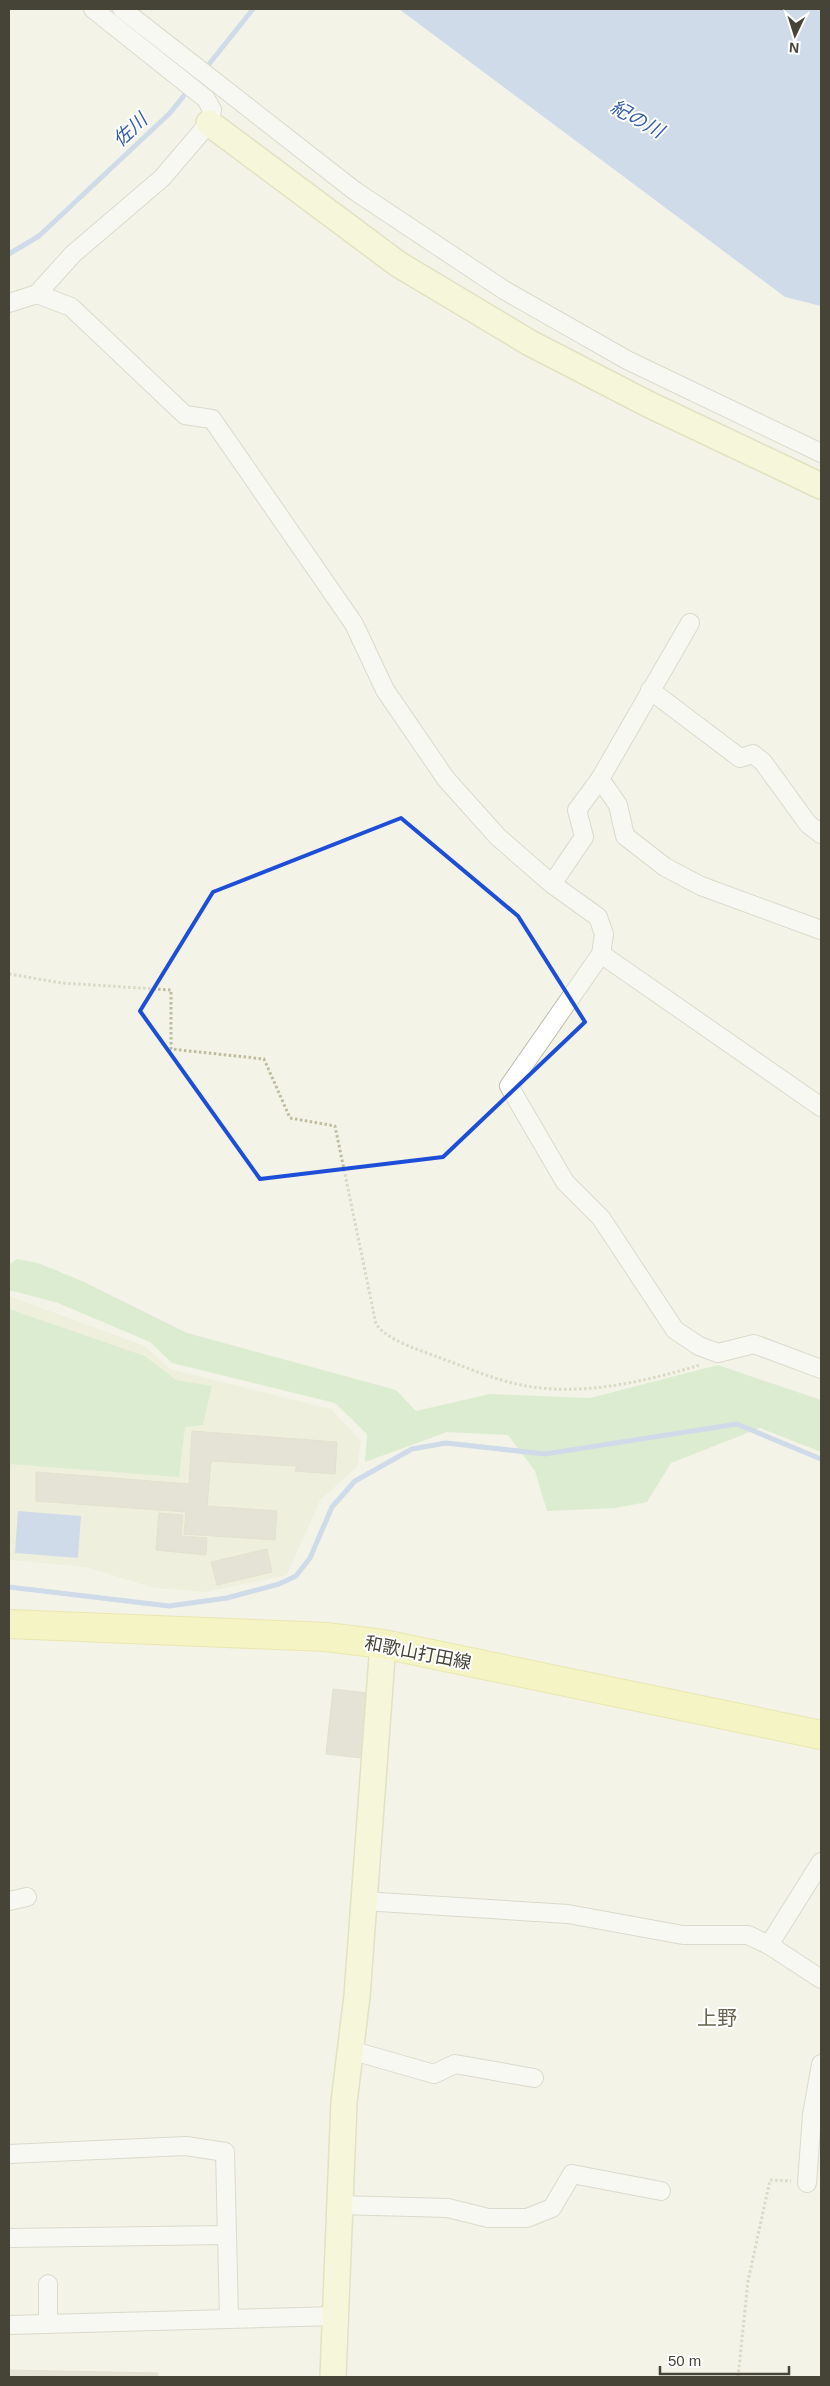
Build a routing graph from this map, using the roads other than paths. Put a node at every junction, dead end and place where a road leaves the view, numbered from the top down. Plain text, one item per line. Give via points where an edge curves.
1 (93, 9) edge
2 (122, 9) edge
3 (209, 124) junction
4 (37, 294) junction
5 (9, 303) edge
6 (821, 453) edge
7 (821, 486) edge
8 (690, 623) dead end
9 (650, 690) junction
10 (600, 779) junction
11 (821, 834) edge
12 (552, 884) junction
13 (821, 930) edge
14 (601, 954) junction
15 (821, 1107) edge
16 (821, 1369) edge
17 (9, 1624) edge
18 (383, 1644) junction
19 (821, 1735) edge
20 (821, 1862) edge
21 (28, 1896) dead end
22 (9, 1901) edge
23 (363, 1901) junction
24 (769, 1945) junction
25 (821, 1979) edge
26 (350, 2050) junction
27 (821, 2064) edge
28 (534, 2078) dead end
29 (9, 2154) edge
30 (807, 2183) road end
31 (661, 2191) dead end
32 (339, 2205) junction
33 (227, 2235) junction
34 (9, 2238) edge
35 (48, 2284) dead end
36 (334, 2316) junction
37 (228, 2319) junction
38 (48, 2324) junction
39 (9, 2325) edge
40 (333, 2377) edge

1 - 3 street via 206,99 212,110
2 - 6 street via 355,191 504,290 627,360
3 - 4 street via 162,178 73,254
3 - 7 street via 398,264 522,338 648,404
4 - 5 street
4 - 12 street via 71,308 185,415 212,419 354,624 385,690 446,779 498,837
8 - 9 street
9 - 10 street
9 - 11 street via 740,758 754,754 808,824
10 - 12 street via 577,810 584,837
10 - 13 street via 618,804 625,836 665,867 701,886
12 - 14 street via 598,917 604,934
14 - 15 street
14 - 16 street via 509,1086 565,1182 601,1218 675,1330 718,1353 754,1344
17 - 18 main road, 和歌山打田線 via 326,1637
18 - 19 main road, 和歌山打田線
18 - 23 street
20 - 24 street
21 - 22 street
23 - 24 street via 568,1914 683,1936 748,1936
23 - 26 street
24 - 25 street
26 - 28 street via 434,2074 455,2064
26 - 32 street
27 - 30 street via 812,2115
29 - 33 street via 186,2146 225,2152
31 - 32 street via 572,2174 552,2208 527,2218 488,2218 448,2208
32 - 36 street
33 - 34 street
33 - 37 street
35 - 38 street
36 - 37 street
36 - 40 street
37 - 38 street
38 - 39 street

